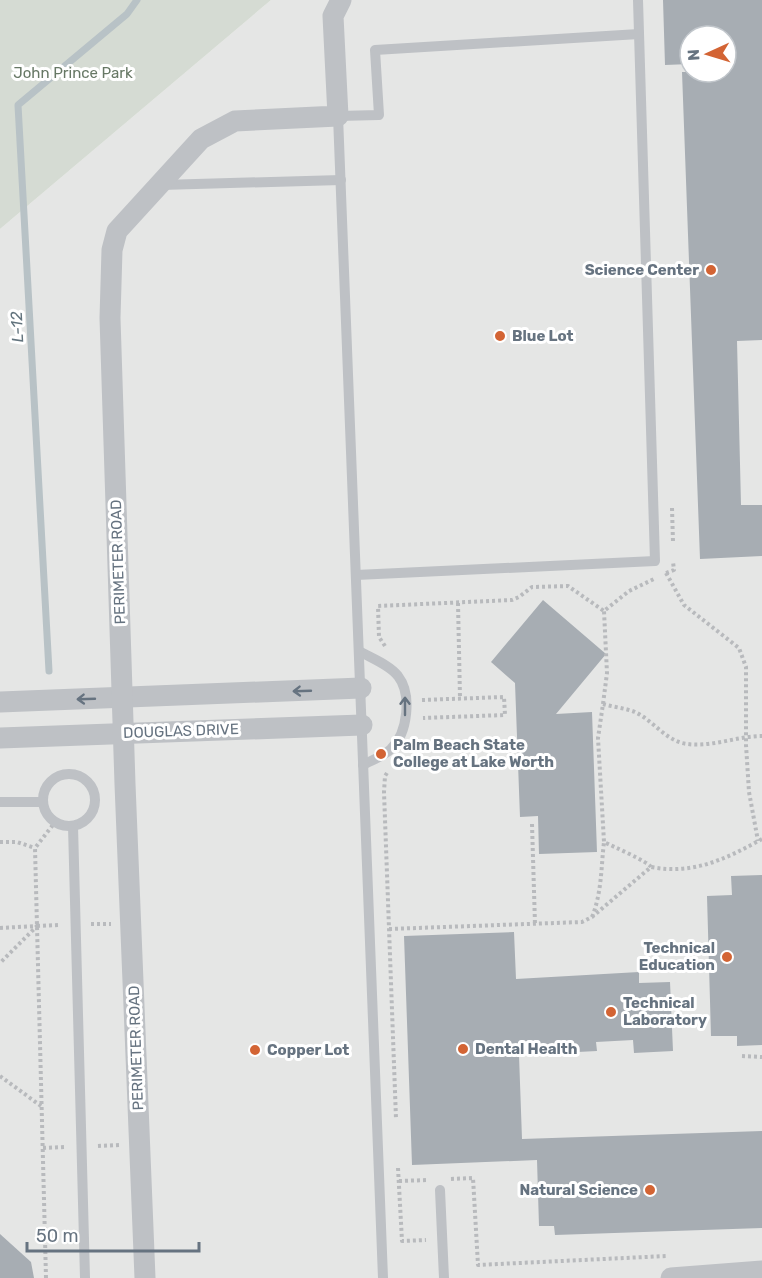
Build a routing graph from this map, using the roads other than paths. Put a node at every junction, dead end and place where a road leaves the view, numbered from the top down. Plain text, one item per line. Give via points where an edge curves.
1 (341, 0) edge
2 (638, 0) edge
3 (639, 34) junction
4 (338, 116) junction
5 (341, 180) junction
6 (159, 185) junction
7 (356, 575) junction
8 (359, 651) junction
9 (361, 688) junction
10 (122, 698) junction
11 (0, 702) edge
12 (362, 725) junction
13 (123, 733) junction
14 (0, 738) edge
15 (363, 765) junction
16 (0, 802) edge
17 (43, 802) junction
18 (73, 826) junction
19 (441, 1185) road end
20 (762, 1271) edge
21 (711, 1276) edge
22 (85, 1278) edge
23 (145, 1278) edge
24 (383, 1278) edge
25 (444, 1278) edge
26 (670, 1278) edge

1 - 4 street via 333,16
2 - 3 lane
3 - 4 lane via 375,50 379,115
3 - 7 lane via 655,561
4 - 5 lane
4 - 6 street, PERIMETER ROAD via 235,121 201,139
5 - 6 lane
5 - 7 lane
6 - 10 street, PERIMETER ROAD via 117,231 112,250 110,318
7 - 8 lane
8 - 9 lane
15 -> 8 lane via 390,751 398,741 405,718 405,690 398,675
9 -> 10 street
9 - 12 lane
10 -> 11 street
10 - 13 street, PERIMETER ROAD
12 - 13 street, DOUGLAS DRIVE
12 - 15 lane
13 - 14 street, DOUGLAS DRIVE
13 - 23 street, PERIMETER ROAD
15 - 24 lane
16 - 17 lane
17 - 18 lane via 48,817
17 - 18 lane via 47,785 61,775 78,776 88,782 94,794 93,811
18 - 22 lane
19 - 25 lane
20 - 21 street
21 - 26 street

